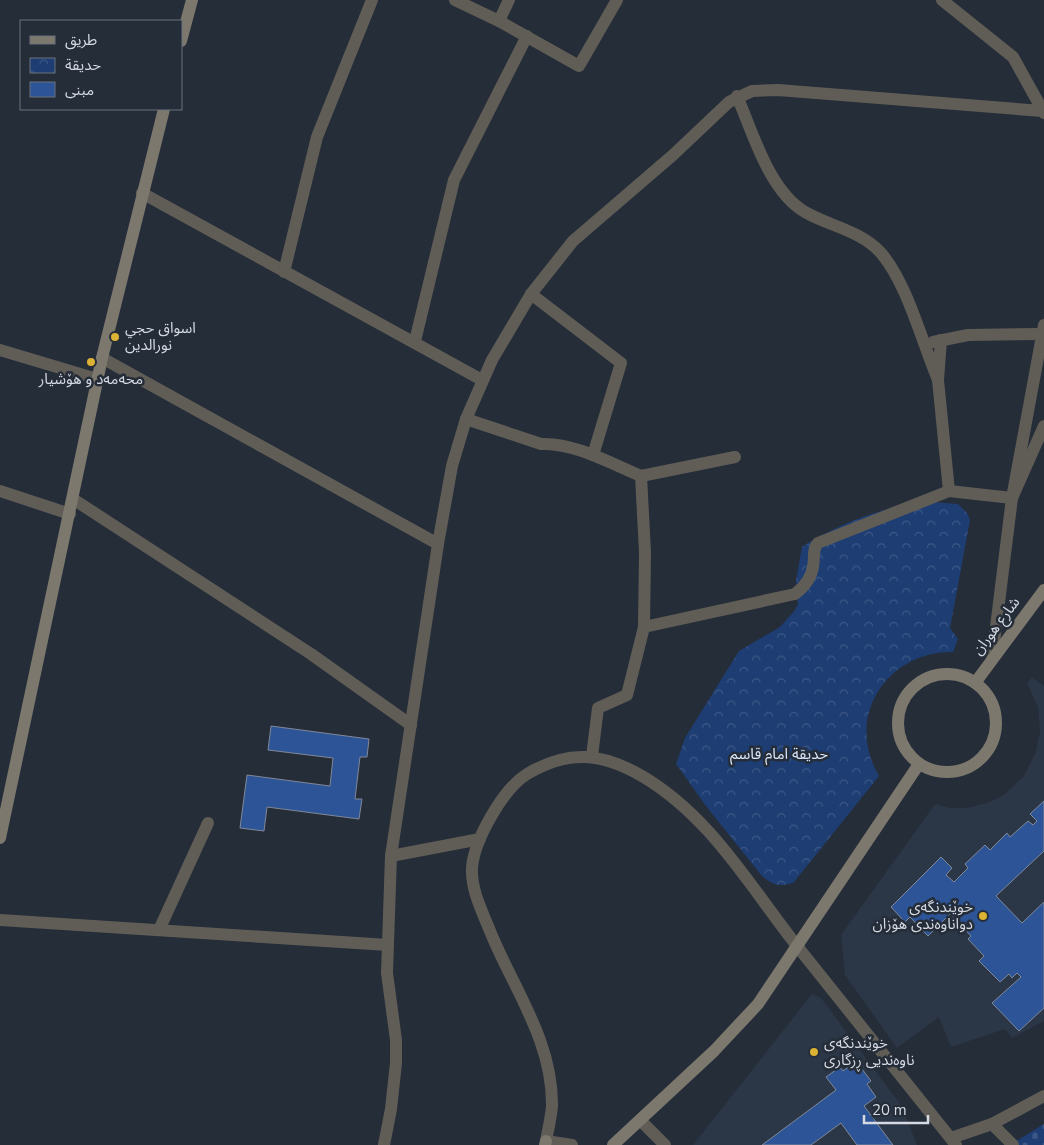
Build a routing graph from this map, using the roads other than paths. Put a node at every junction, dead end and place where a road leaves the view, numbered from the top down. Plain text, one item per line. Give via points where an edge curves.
1 (192, 0) edge
2 (372, 0) edge
3 (455, 0) edge
4 (509, 0) edge
5 (617, 0) edge
6 (942, 0) edge
7 (499, 21) junction
8 (182, 36) edge
9 (527, 36) junction
10 (737, 96) junction
11 (164, 110) edge
12 (1043, 112) edge
13 (142, 193) junction
14 (284, 272) junction
15 (531, 294) junction
16 (1043, 329) edge
17 (941, 340) junction
18 (415, 342) junction
19 (923, 344) junction
20 (0, 350) edge
21 (102, 358) junction
22 (97, 379) junction
23 (482, 380) junction
24 (938, 380) junction
25 (466, 419) junction
26 (1044, 426) edge
27 (593, 455) junction
28 (735, 457) dead end
29 (641, 476) junction
30 (0, 491) edge
31 (949, 491) junction
32 (1012, 498) junction
33 (73, 499) junction
34 (70, 514) junction
35 (438, 544) junction
36 (1044, 590) edge
37 (644, 627) junction
38 (992, 659) junction
39 (975, 683) junction
40 (411, 725) junction
41 (592, 756) junction
42 (919, 764) junction
43 (208, 823) dead end
44 (0, 838) edge
45 (480, 839) junction
46 (391, 856) junction
47 (0, 920) edge
48 (159, 930) junction
49 (388, 945) junction
50 (797, 946) junction
51 (1044, 1096) edge
52 (640, 1120) junction
53 (992, 1124) junction
54 (968, 1139) edge
55 (954, 1142) edge
56 (546, 1143) edge
57 (384, 1145) edge
58 (572, 1145) edge
59 (613, 1145) edge
60 (665, 1145) edge
61 (1013, 1145) edge

1 - 8 street
2 - 14 street via 317,137
3 - 7 street
4 - 7 street
5 - 9 street via 579,66
6 - 12 street via 1013,57
7 - 9 street
9 - 18 street via 454,180
10 - 12 street via 752,91 778,90
10 - 15 street via 588,227 558,258
10 - 19 street via 783,194 804,212 867,240 882,253 905,295
11 - 13 street
13 - 14 street
13 - 21 street
14 - 18 street
15 - 23 street
15 - 27 street via 621,363
16 - 17 street
16 - 32 street
17 - 19 street
17 - 24 street
18 - 23 street
19 - 24 street
20 - 22 street
21 - 22 street
21 - 35 street
22 - 33 street
23 - 25 street
24 - 31 street
25 - 27 street via 541,444 551,443
25 - 35 street via 452,466
26 - 32 street
27 - 29 street
28 - 29 street
29 - 37 street
30 - 34 street
31 - 32 street
31 - 37 street via 818,543 806,585 795,594
32 - 38 street
33 - 34 street
33 - 40 street via 311,654
34 - 44 street
35 - 40 street
36 - 38 street, شارع هوران
37 - 41 street via 627,694 598,708
38 - 39 street, شارع هوران
39 - 42 street via 987,694 994,709 995,734 989,749 978,761 957,771 941,772
39 - 42 street via 952,674 936,676 920,682 908,694 900,708 899,731 908,753
40 - 46 street
41 - 45 street via 544,766 520,778 501,802
41 - 50 street via 628,768 690,810 739,866
42 - 50 street
43 - 48 street
45 - 46 street
45 - 56 street via 472,865 476,894 546,1058 552,1107
46 - 49 street
47 - 48 street
48 - 49 street
49 - 57 street via 387,973 396,1047 395,1084
50 - 52 street via 758,1004 737,1028
50 - 55 street
51 - 53 street
52 - 59 street
52 - 60 street
53 - 54 street
53 - 61 street
54 - 55 street
56 - 58 street

